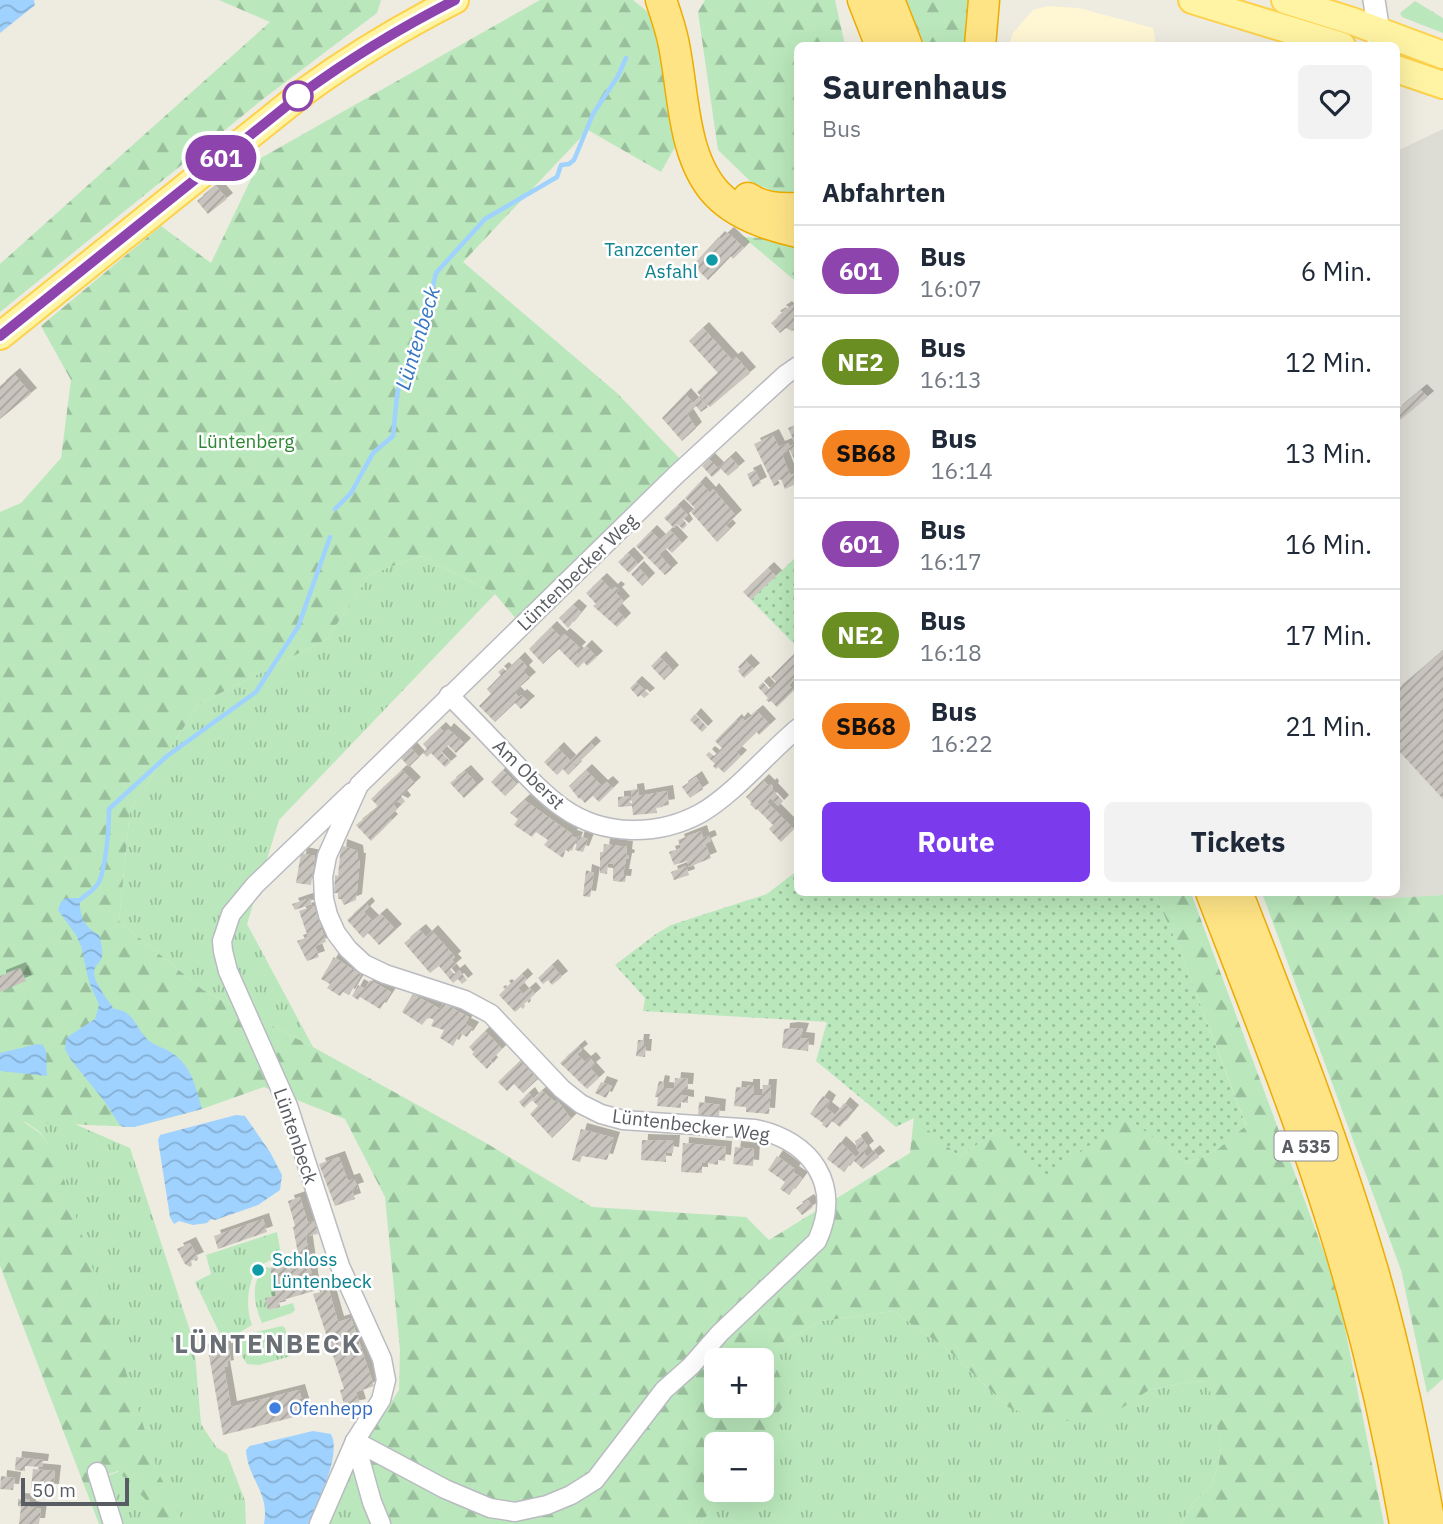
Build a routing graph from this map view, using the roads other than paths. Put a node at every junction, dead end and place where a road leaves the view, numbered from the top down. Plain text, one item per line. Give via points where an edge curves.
1 (455, 0) edge
2 (661, 0) edge
3 (680, 0) edge
4 (862, 0) edge
5 (889, 0) edge
6 (984, 0) edge
7 (997, 0) edge
8 (1192, 0) edge
9 (1285, 0) edge
10 (1374, 0) edge
11 (1379, 39) edge
12 (981, 41) edge
13 (867, 42) edge
14 (879, 42) edge
15 (905, 42) edge
16 (1329, 42) edge
17 (1400, 44) edge
18 (1443, 55) edge
19 (1400, 70) edge
20 (1443, 85) edge
21 (794, 208) edge
22 (794, 231) edge
23 (0, 336) edge
24 (794, 369) edge
25 (449, 695) junction
26 (794, 732) edge
27 (359, 785) junction
28 (1213, 896) edge
29 (1239, 896) edge
30 (1392, 1397) junction
31 (355, 1441) junction
32 (97, 1472) dead end
33 (113, 1524) edge
34 (319, 1524) edge
35 (381, 1524) edge
36 (1405, 1524) edge
37 (1430, 1524) edge

1 - 23 main road via 340,65
2 - 22 highway via 688,132 700,168 717,194 740,211
3 - 21 highway via 710,156 732,187 753,202
4 - 13 highway
4 - 14 highway
5 - 15 highway
6 - 12 highway
7 - 12 highway
8 - 16 main road
9 - 11 main road
10 - 11 street
17 - 18 main road
19 - 20 main road
24 - 25 street, Lüntenbecker Weg via 676,475
25 - 26 street, Am Oberst via 547,796 585,820 615,829 647,830 702,812
25 - 27 street, Lüntenbecker Weg
27 - 31 street, Lüntenbeck via 255,885 231,914 222,941 228,971 288,1106 340,1266 386,1373 381,1400
27 - 31 street, Lüntenbecker Weg via 327,856 323,877 328,915 336,933 364,964 491,1014 562,1089 601,1114 755,1129 792,1141 817,1168 827,1206 817,1241 664,1390 595,1480 571,1495 515,1512 490,1508
28 - 30 highway, A 535 via 1315,1169
29 - 30 highway, A 535 via 1337,1158 1373,1273
30 - 36 highway, A 535
30 - 37 highway, A 535
31 - 34 street, Lüntenbeck
31 - 35 street
32 - 33 street

